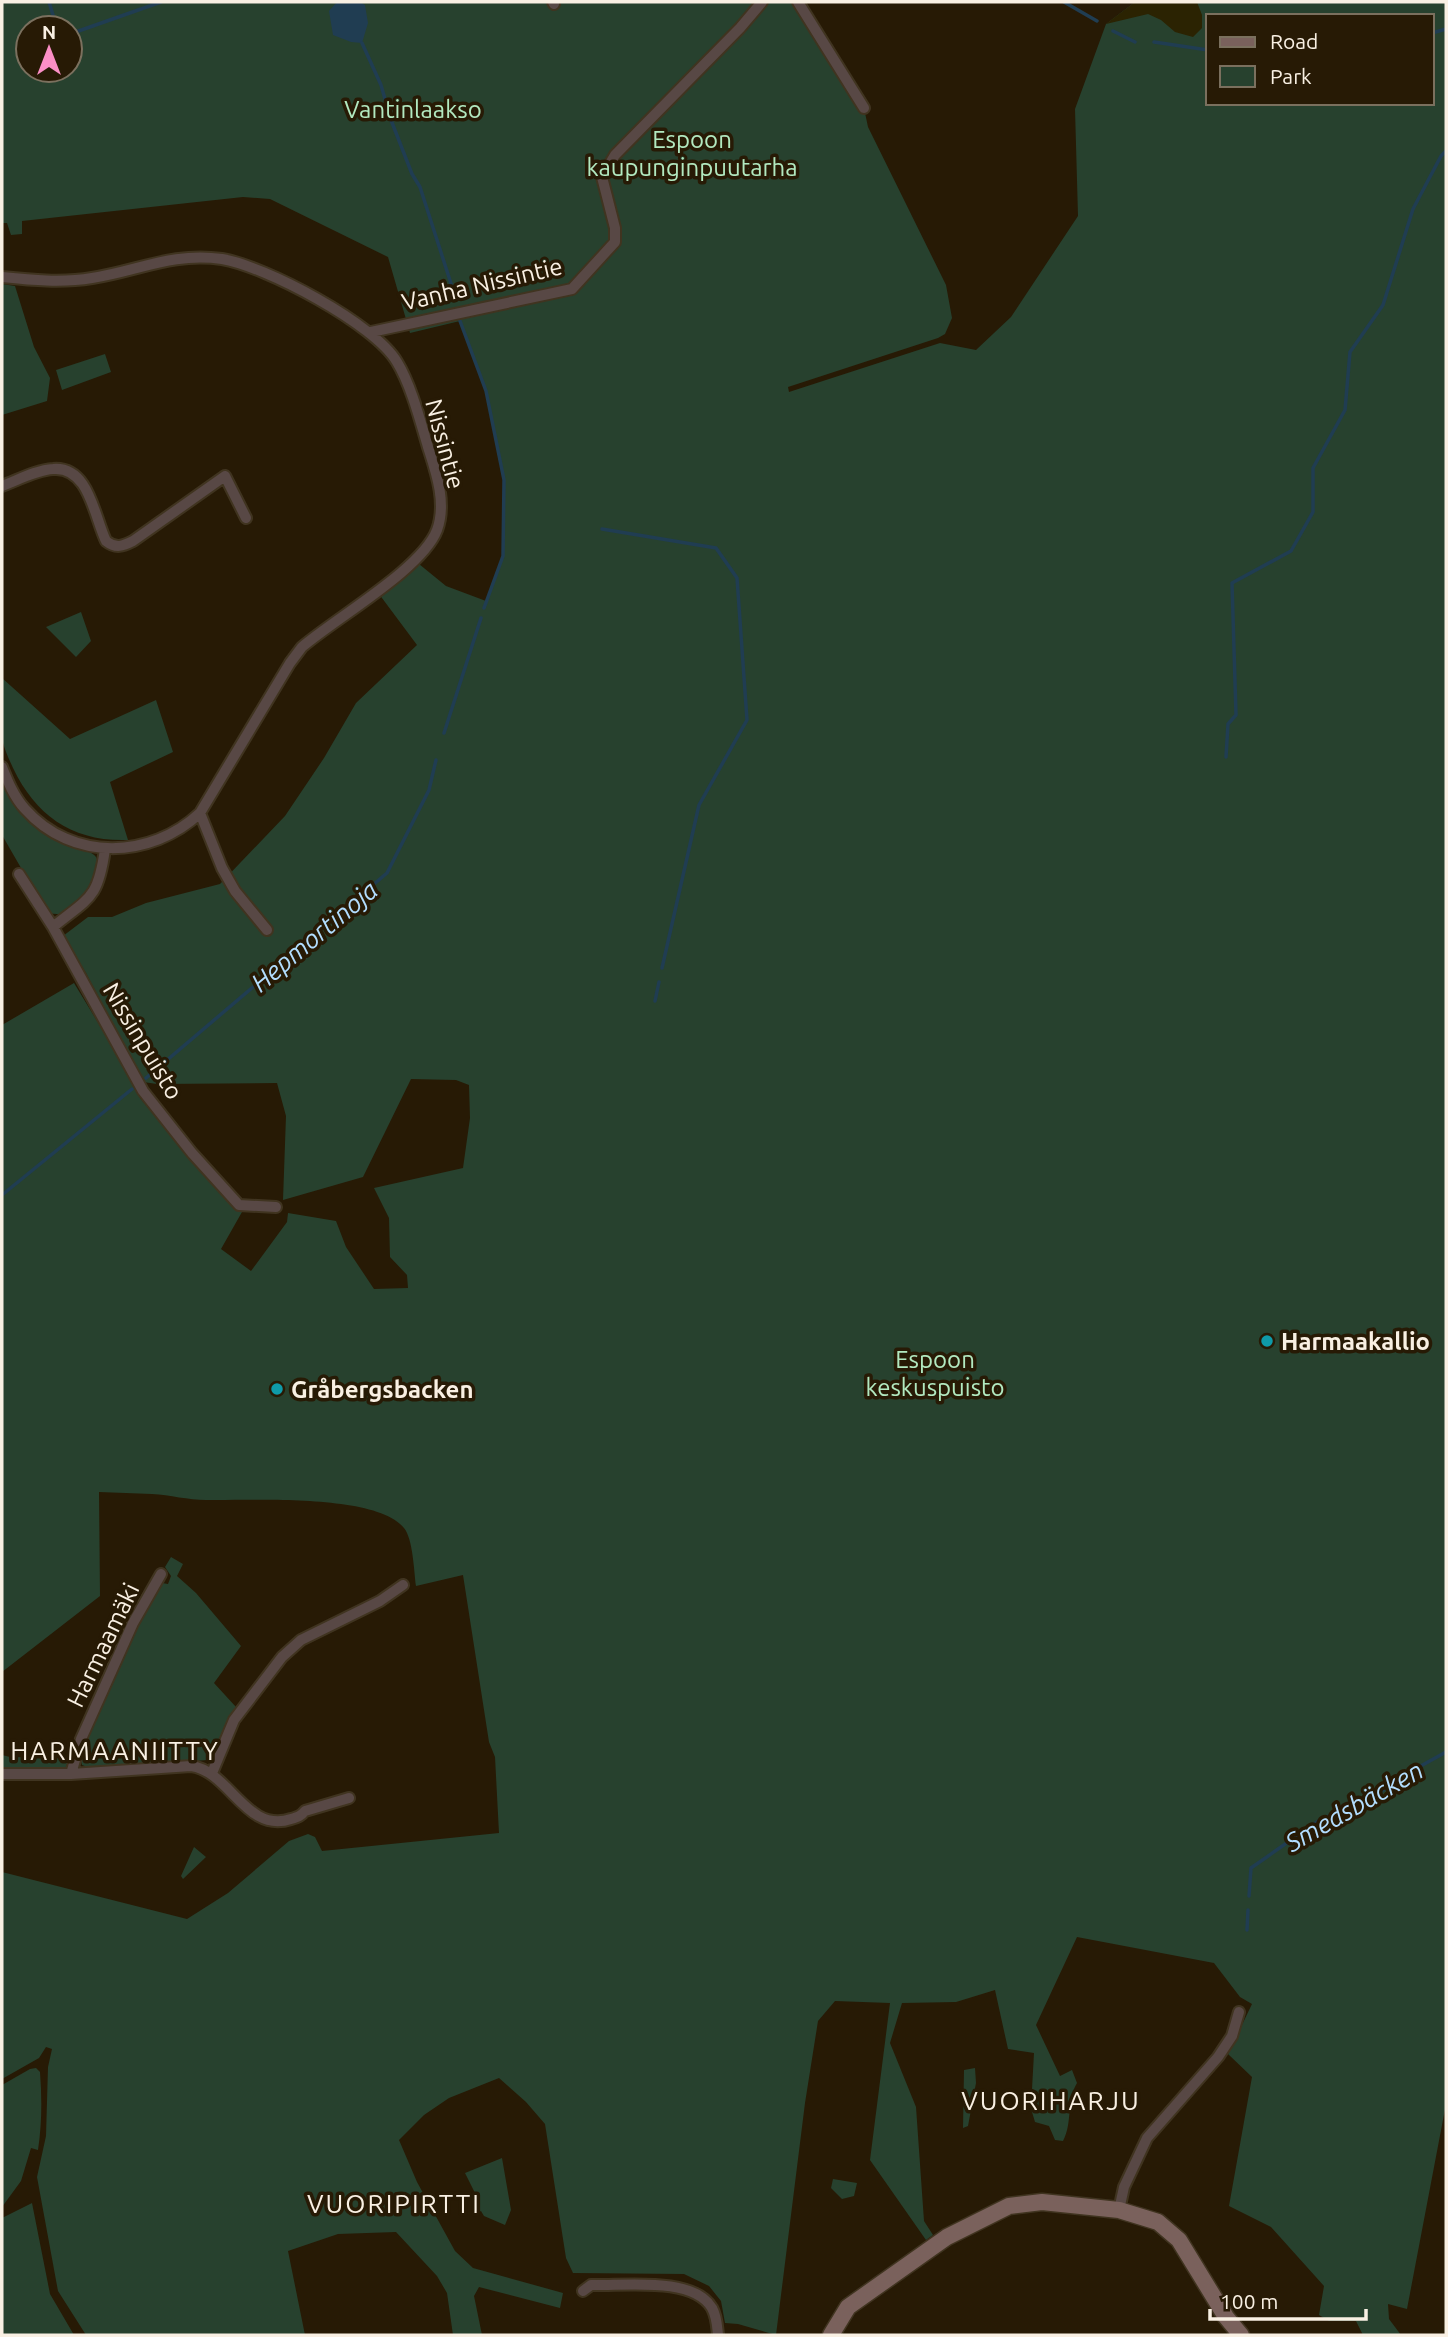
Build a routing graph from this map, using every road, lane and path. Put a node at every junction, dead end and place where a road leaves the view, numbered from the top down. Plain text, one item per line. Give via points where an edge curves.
1 (762, 2) edge
2 (798, 2) edge
3 (864, 108) dead end
4 (2, 277) edge
5 (371, 332) junction
6 (2, 486) edge
7 (246, 519) dead end
8 (2, 767) edge
9 (200, 813) junction
10 (105, 849) junction
11 (19, 874) dead end
12 (53, 927) junction
13 (267, 930) dead end
14 (276, 1207) dead end
15 (160, 1574) dead end
16 (402, 1585) dead end
17 (212, 1773) junction
18 (2, 1774) edge
19 (71, 1774) junction
20 (349, 1798) dead end
21 (1239, 2012) dead end
22 (1119, 2210) junction
23 (583, 2291) dead end
24 (1235, 2333) edge
25 (718, 2335) edge
26 (831, 2335) edge

1 - 5 street, Vanha Nissintie via 615,155 602,177 615,242 572,289
2 - 3 street
4 - 5 street, Nissintie via 77,280 177,258 224,260 270,275
5 - 9 street, Nissintie via 398,363 423,428 440,493 437,529 416,561 315,636 289,663
6 - 7 street via 55,468 68,470 83,482 106,541 113,546 133,541 225,476
8 - 10 street via 24,809 39,822 59,836
9 - 10 street, Nissintie via 156,841
9 - 13 street via 235,891
10 - 12 street via 92,895
11 - 12 street, Nissinpuisto
12 - 14 street, Nissinpuisto via 144,1091 192,1153 239,1205
15 - 19 street, Harmaamäki via 81,1739
16 - 17 street via 372,1606 301,1640 282,1657 234,1720
17 - 19 street via 191,1766
17 - 20 street via 241,1803 270,1822
18 - 19 street
21 - 22 street via 1232,2036 1218,2057 1147,2138
22 - 24 street via 1158,2222 1179,2240
22 - 26 street via 1042,2202 1009,2206 947,2237 848,2306
23 - 25 street via 591,2285 689,2290 712,2306

